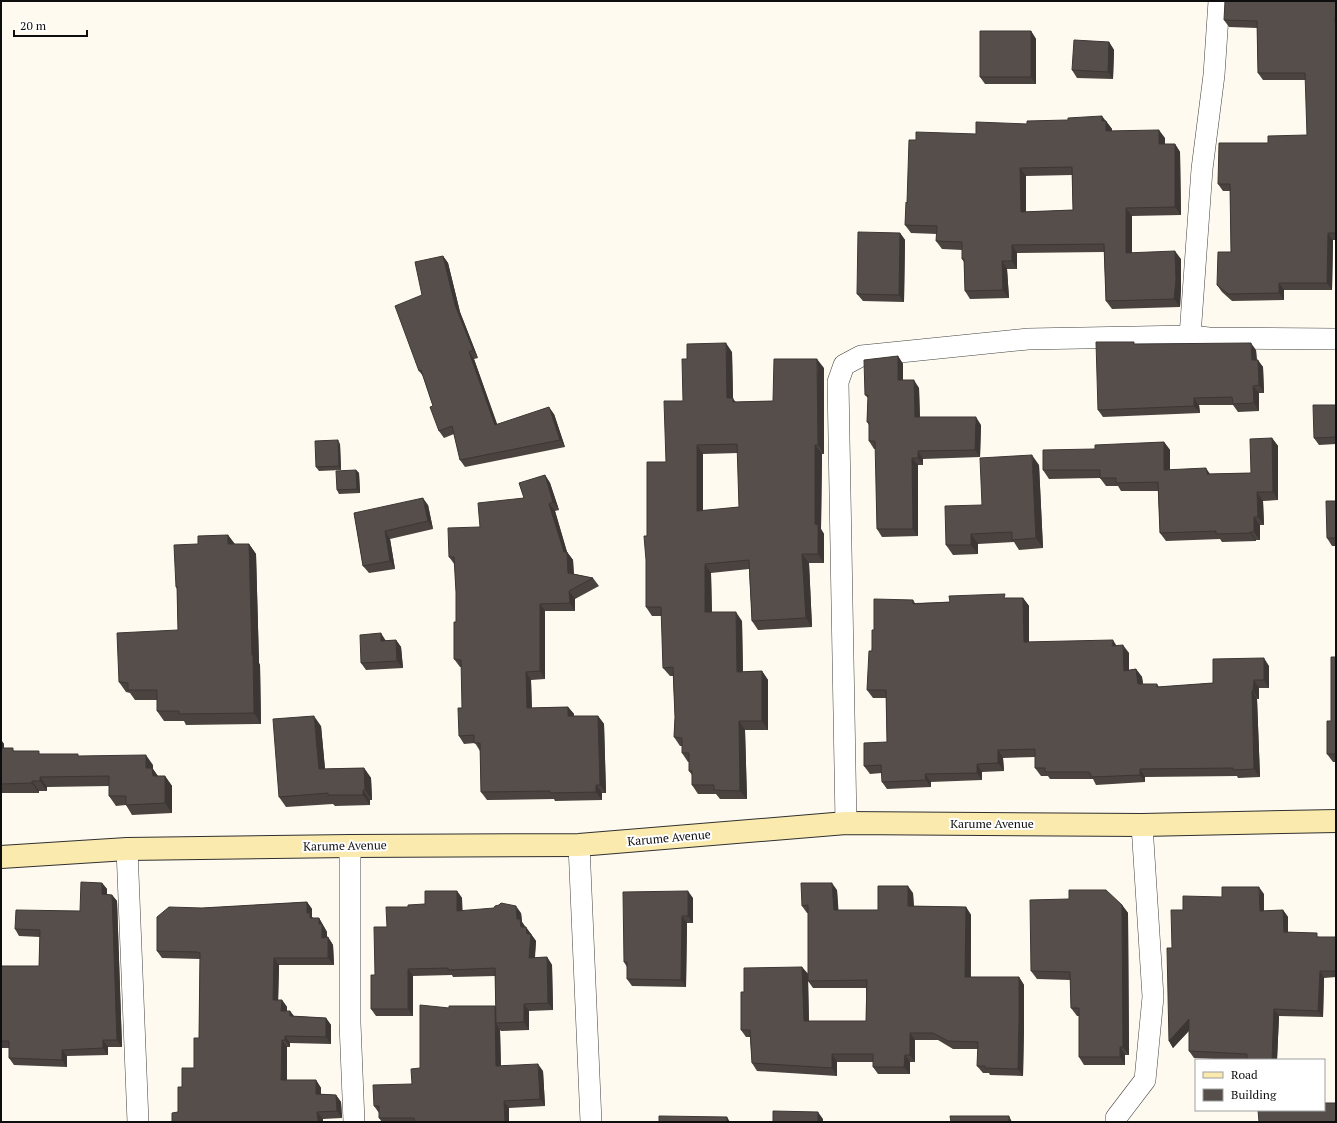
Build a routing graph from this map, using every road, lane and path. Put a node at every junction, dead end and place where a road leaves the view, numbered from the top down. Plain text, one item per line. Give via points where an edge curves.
1 (1219, 1) edge
2 (1190, 336) junction
3 (1336, 339) edge
4 (1336, 821) edge
5 (846, 823) junction
6 (1142, 825) junction
7 (579, 845) junction
8 (350, 846) junction
9 (127, 849) junction
10 (1, 857) edge
11 (138, 1122) edge
12 (354, 1122) edge
13 (591, 1122) edge
14 (1116, 1122) edge

1 - 2 street via 1214,74 1202,169
2 - 3 street
2 - 5 street via 1028,339 861,356 844,365 838,382
4 - 6 main road, Karume Avenue
5 - 6 main road, Karume Avenue
5 - 7 main road, Karume Avenue
6 - 14 street via 1153,997 1145,1080 1116,1118
7 - 8 main road, Karume Avenue
7 - 13 street
8 - 9 main road, Karume Avenue
8 - 12 street via 350,1023
9 - 10 main road, Karume Avenue
9 - 11 street

